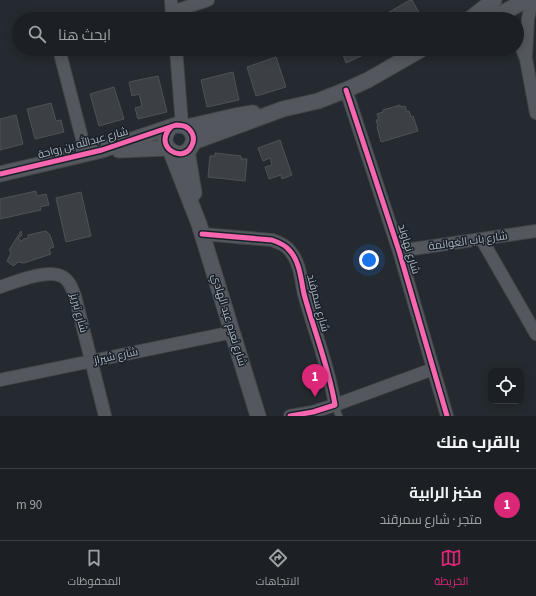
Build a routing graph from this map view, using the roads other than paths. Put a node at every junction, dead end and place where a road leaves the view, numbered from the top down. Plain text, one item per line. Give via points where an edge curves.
1 (208, 0) edge
2 (526, 0) edge
3 (532, 0) edge
4 (172, 10) edge
5 (491, 10) edge
6 (524, 54) edge
7 (61, 56) edge
8 (176, 56) edge
9 (410, 56) edge
10 (526, 59) junction
11 (346, 90) junction
12 (283, 109) junction
13 (536, 113) edge
14 (180, 126) junction
15 (190, 146) junction
16 (102, 150) junction
17 (169, 150) junction
18 (86, 154) junction
19 (0, 174) edge
20 (200, 229) junction
21 (536, 231) edge
22 (482, 240) junction
23 (399, 251) junction
24 (0, 287) edge
25 (233, 332) junction
26 (536, 334) edge
27 (92, 361) junction
28 (433, 369) junction
29 (0, 380) edge
30 (337, 410) edge
31 (105, 416) edge
32 (258, 416) edge
33 (290, 416) edge
34 (447, 416) edge

1 - 4 street
2 - 5 street via 508,10
3 - 10 street via 528,19
6 - 10 street
7 - 18 street
8 - 14 street
9 - 11 street, شارع عبدالله بن رواحة
10 - 13 street
11 - 12 street, شارع عبدالله بن رواحة
11 - 23 street, شارع نهاوند
12 - 14 street, شارع عبدالله بن رواحة
12 - 15 street, شارع عبدالله بن رواحة
14 - 15 street via 191,131 193,136
14 - 16 street, شارع عبدالله بن رواحة
14 - 17 street via 167,132 165,143
15 - 17 street via 182,153
15 - 20 street, شارع نعيم عبد الهادي
16 - 17 street, شارع عبدالله بن رواحة
16 - 18 street, شارع عبدالله بن رواحة
17 - 20 street, شارع نعيم عبد الهادي
18 - 19 street, شارع عبدالله بن رواحة
20 - 25 street, شارع نعيم عبد الهادي
20 - 30 street, شارع سمرقند via 272,240 281,243 290,251 298,266
21 - 22 street, شارع باب الغوانمة
22 - 23 street, شارع باب الغوانمة
22 - 26 street
23 - 28 street, شارع نهاوند
24 - 27 street, شارع تبريز via 50,274 67,280 75,296
25 - 27 street, شارع شيراز
25 - 32 street, شارع نعيم عبد الهادي
27 - 29 street, شارع شيراز
27 - 31 street, شارع تبريز
28 - 30 street
28 - 34 street, شارع نهاوند
30 - 33 street

